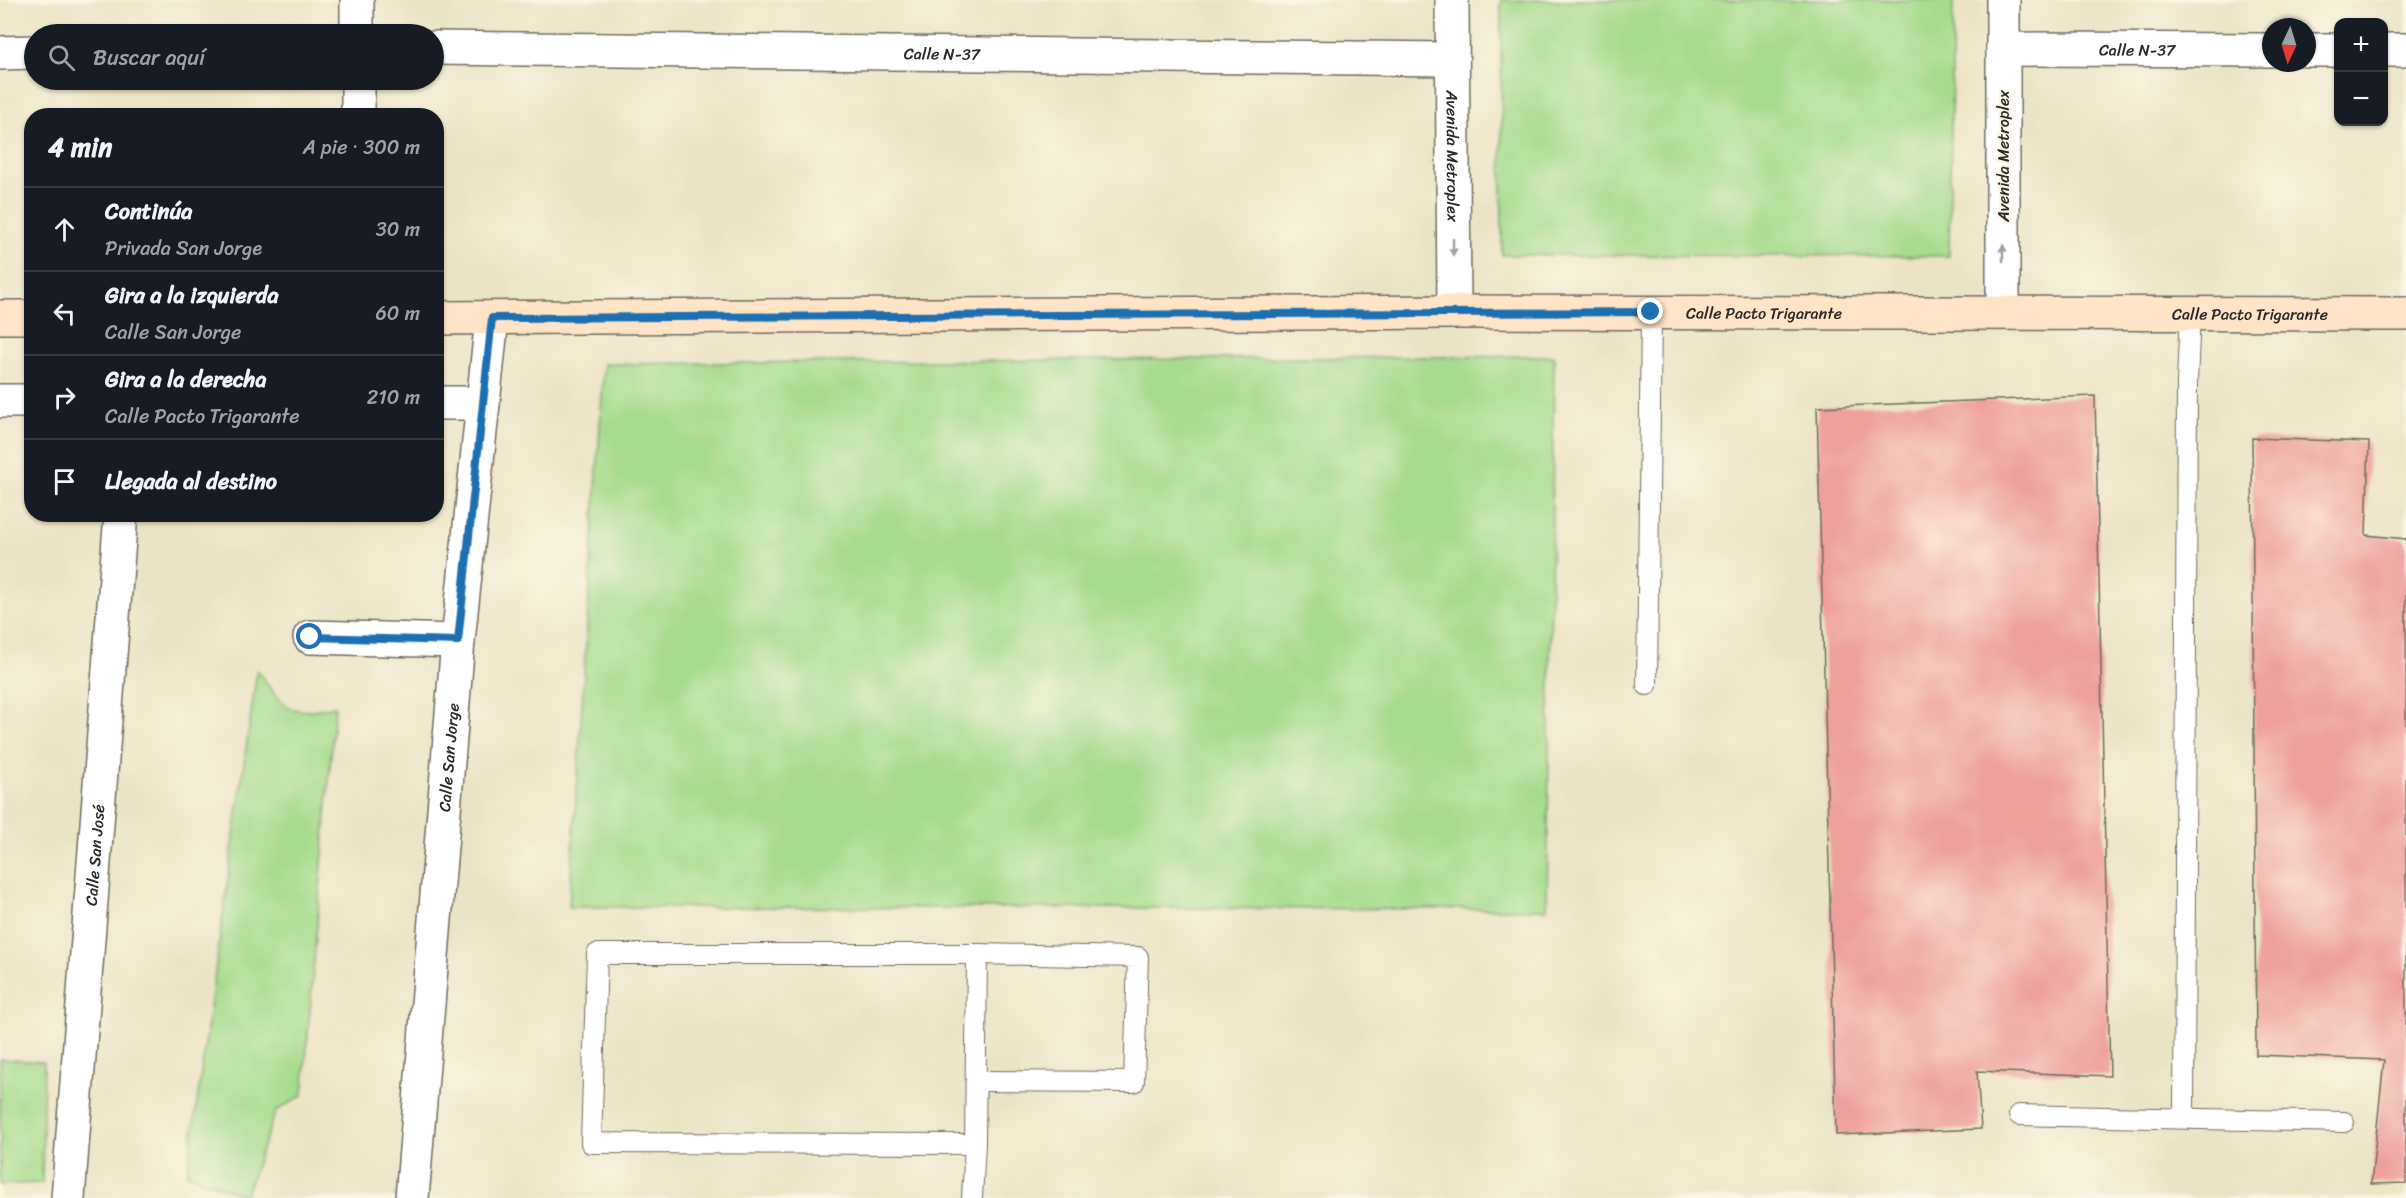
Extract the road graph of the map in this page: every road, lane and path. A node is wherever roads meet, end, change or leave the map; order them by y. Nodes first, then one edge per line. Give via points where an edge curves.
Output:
1 (357, 0) edge
2 (1452, 0) edge
3 (2003, 0) edge
4 (357, 24) edge
5 (444, 48) edge
6 (2003, 49) junction
7 (2262, 50) edge
8 (2316, 50) edge
9 (2334, 50) edge
10 (2388, 50) edge
11 (2406, 50) edge
12 (24, 52) edge
13 (0, 53) edge
14 (1452, 59) junction
15 (358, 90) edge
16 (358, 108) edge
17 (1454, 312) junction
18 (1651, 312) junction
19 (2003, 312) junction
20 (2190, 312) junction
21 (2406, 314) edge
22 (0, 317) edge
23 (24, 317) edge
24 (444, 318) edge
25 (492, 318) junction
26 (0, 401) edge
27 (24, 401) edge
28 (444, 403) edge
29 (483, 403) junction
30 (121, 522) edge
31 (310, 637) dead end
32 (458, 641) junction
33 (1647, 685) dead end
34 (977, 954) junction
35 (976, 1081) junction
36 (2019, 1115) dead end
37 (2184, 1116) junction
38 (2344, 1122) dead end
39 (975, 1144) junction
40 (68, 1198) edge
41 (412, 1198) edge
42 (972, 1198) edge

1 - 4 street
2 - 14 street, Avenida Metroplex
3 - 6 street, Avenida Metroplex
5 - 14 street, Calle N-37
6 - 7 street, Calle N-37
19 -> 6 street, Avenida Metroplex
8 - 9 street
10 - 11 street
12 - 13 street
14 -> 17 street, Avenida Metroplex
15 - 16 street
17 - 18 street, Calle Pacto Trigarante
17 - 25 street, Calle Pacto Trigarante
18 - 19 street, Calle Pacto Trigarante
18 - 33 lane
19 - 20 street, Calle Pacto Trigarante
20 - 21 street, Calle Pacto Trigarante
20 - 37 lane
22 - 23 street
24 - 25 street, Calle Pacto Trigarante
25 - 29 street, Calle San Jorge
26 - 27 street
28 - 29 street
29 - 32 street, Calle San Jorge
30 - 40 street, Calle San José
31 - 32 street
32 - 41 street, Calle San Jorge
34 - 35 lane
34 - 35 lane via 1138,957 1134,1082
34 - 39 lane via 597,954 591,1143
35 - 39 lane
36 - 37 lane
37 - 38 lane
39 - 42 lane

